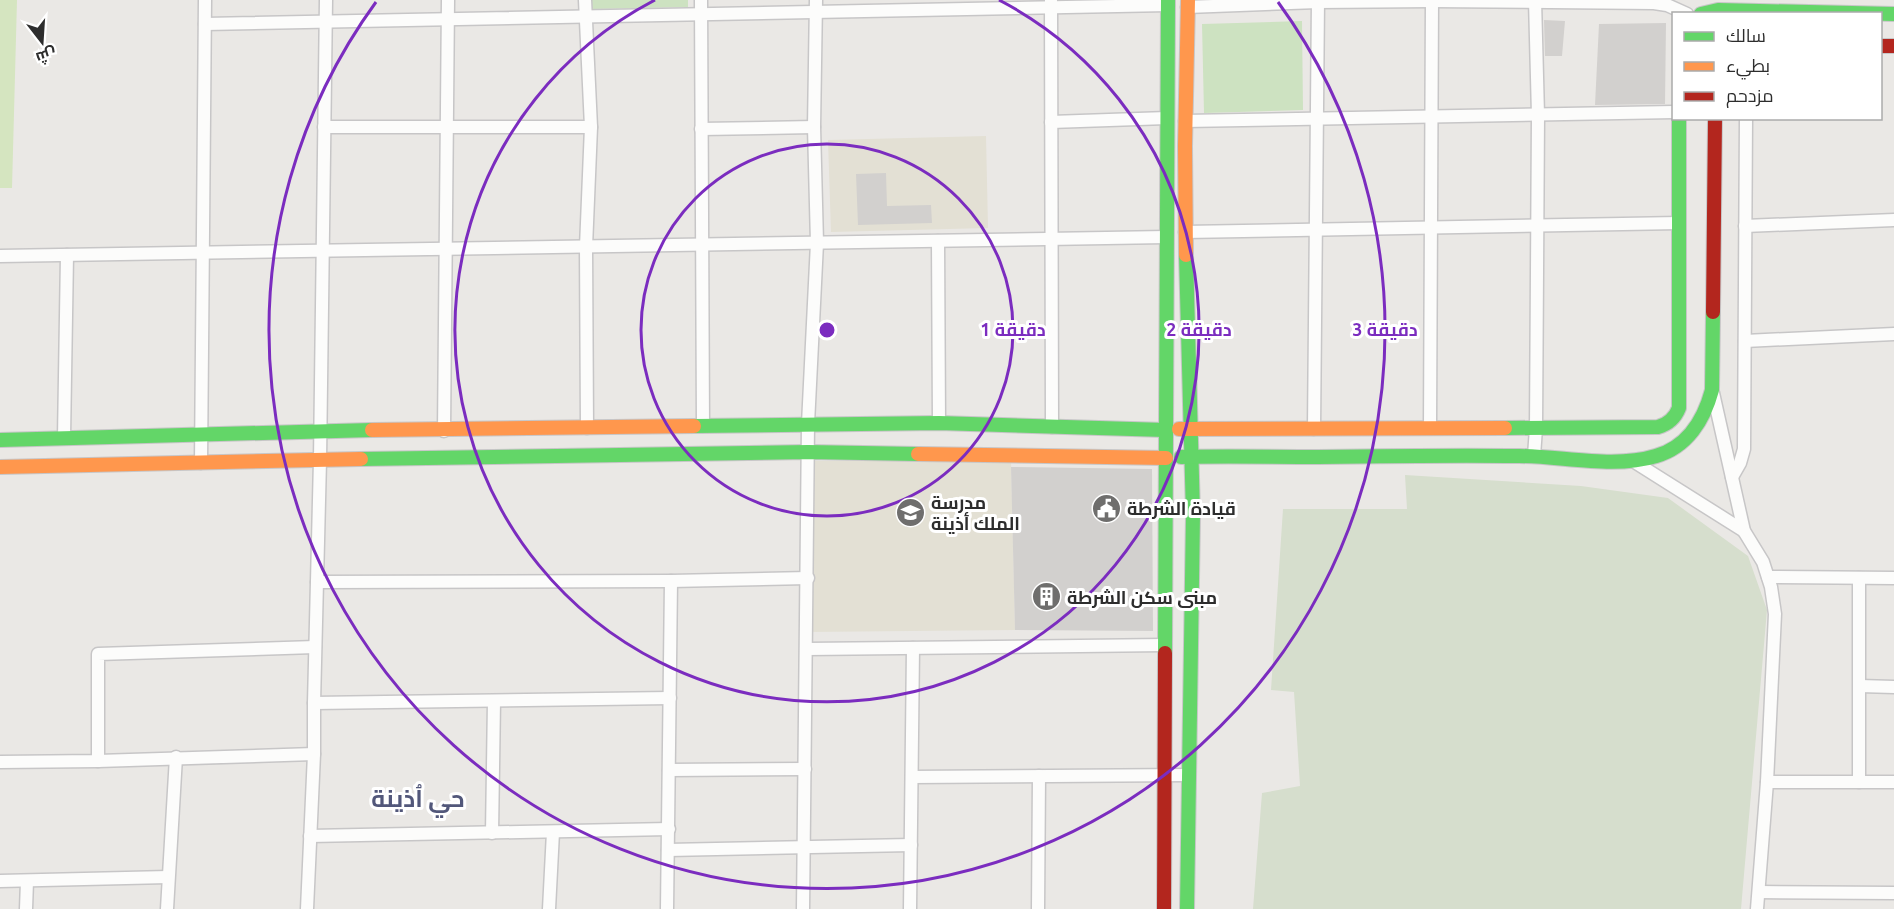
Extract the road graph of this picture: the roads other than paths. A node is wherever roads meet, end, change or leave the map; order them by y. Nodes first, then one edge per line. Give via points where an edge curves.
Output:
1 (205, 0) edge
2 (326, 0) edge
3 (448, 0) edge
4 (585, 0) edge
5 (701, 0) edge
6 (1432, 0) edge
7 (1318, 1) edge
8 (1168, 2) edge
9 (1535, 2) edge
10 (1051, 4) edge
11 (1187, 4) edge
12 (937, 5) edge
13 (816, 6) edge
14 (1683, 12) edge
15 (1710, 12) edge
16 (1806, 12) edge
17 (701, 14) junction
18 (585, 16) junction
19 (448, 19) junction
20 (325, 21) junction
21 (205, 24) junction
22 (1672, 112) edge
23 (1538, 115) junction
24 (1431, 116) junction
25 (1167, 118) junction
26 (1317, 118) junction
27 (1679, 120) edge
28 (1715, 120) edge
29 (1746, 120) edge
30 (1185, 121) junction
31 (1051, 122) junction
32 (324, 127) junction
33 (447, 127) junction
34 (591, 127) junction
35 (814, 127) junction
36 (701, 129) junction
37 (1894, 220) edge
38 (1679, 224) junction
39 (1538, 225) junction
40 (1745, 226) junction
41 (1431, 227) junction
42 (1317, 230) junction
43 (1185, 232) junction
44 (1166, 237) junction
45 (1052, 240) junction
46 (938, 241) junction
47 (817, 243) junction
48 (702, 245) junction
49 (586, 247) junction
50 (447, 249) junction
51 (323, 251) junction
52 (203, 253) junction
53 (67, 255) junction
54 (0, 256) edge
55 (1894, 334) edge
56 (1745, 341) junction
57 (1712, 390) junction
58 (1673, 420) junction
59 (939, 423) junction
60 (808, 424) junction
61 (703, 426) junction
62 (1052, 427) junction
63 (587, 428) junction
64 (1190, 428) junction
65 (1430, 428) junction
66 (1536, 428) junction
67 (1314, 429) junction
68 (1165, 430) junction
69 (321, 431) junction
70 (444, 431) junction
71 (1694, 431) junction
72 (201, 434) junction
73 (64, 437) junction
74 (0, 440) edge
75 (808, 452) junction
76 (1534, 456) junction
77 (443, 457) junction
78 (1192, 457) junction
79 (1166, 458) junction
80 (321, 460) junction
81 (1633, 461) junction
82 (201, 463) junction
83 (0, 467) edge
84 (1732, 477) junction
85 (1744, 531) junction
86 (1768, 577) junction
87 (808, 578) junction
88 (1859, 578) junction
89 (1894, 578) edge
90 (671, 581) junction
91 (317, 582) junction
92 (1165, 645) junction
93 (315, 647) junction
94 (913, 648) junction
95 (807, 649) junction
96 (1860, 686) junction
97 (1894, 687) edge
98 (670, 698) junction
99 (494, 701) junction
100 (314, 703) junction
101 (314, 754) junction
102 (176, 757) junction
103 (98, 761) junction
104 (0, 762) edge
105 (805, 769) junction
106 (669, 770) junction
107 (1164, 775) junction
108 (1039, 776) junction
109 (1188, 776) junction
110 (912, 777) junction
111 (1767, 782) junction
112 (1859, 782) junction
113 (1894, 782) edge
114 (669, 829) junction
115 (553, 831) junction
116 (492, 833) junction
117 (310, 836) junction
118 (911, 845) junction
119 (804, 847) junction
120 (668, 850) junction
121 (168, 877) junction
122 (27, 881) junction
123 (0, 882) edge
124 (1759, 892) junction
125 (1894, 894) edge
126 (27, 909) edge
127 (167, 909) edge
128 (308, 909) edge
129 (549, 909) edge
130 (667, 909) edge
131 (803, 909) edge
132 (910, 909) edge
133 (1038, 909) edge
134 (1164, 909) edge
135 (1187, 909) edge
136 (1757, 909) edge

1 - 21 street
2 - 20 street
3 - 19 street
4 - 18 street
5 - 17 street
6 - 7 street
6 - 9 street
6 - 24 street
7 - 11 street
7 - 26 street
8 - 10 street
8 - 25 main road
9 - 14 street via 1654,3
9 - 23 street
10 - 12 street
10 - 31 street
11 - 30 main road
12 - 13 street
13 - 17 street
13 - 35 street
15 - 16 main road
17 - 18 street
17 - 36 street
18 - 19 street
18 - 34 street
19 - 20 street
19 - 33 street
20 - 21 street
20 - 32 street
21 - 52 street
22 - 23 street
23 - 24 street
23 - 39 street
24 - 26 street
24 - 41 street
25 - 31 street
25 - 44 main road
26 - 30 street
26 - 42 street
27 - 38 main road
28 - 57 main road
29 - 40 street
30 - 43 main road
31 - 45 street
32 - 33 street
32 - 51 street
33 - 34 street
33 - 50 street
34 - 49 street
35 - 36 street
35 - 47 street
36 - 48 street
37 - 40 street
38 - 39 street
38 - 58 main road via 1679,408
39 - 41 street
39 - 66 street
40 - 56 street
41 - 42 street
41 - 65 street
42 - 43 street
42 - 67 street
43 - 64 main road
44 - 45 street
44 - 68 main road
45 - 46 street
45 - 62 street
46 - 47 street
46 - 59 street
47 - 48 street
47 - 60 street
48 - 49 street
48 - 61 street
49 - 50 street
49 - 63 street
50 - 51 street
50 - 70 street
51 - 52 street
51 - 69 street
52 - 53 street
52 - 72 street
53 - 54 street
53 - 73 street
55 - 56 street
56 - 84 street via 1744,449
57 - 71 main road via 1706,412
57 - 84 street
58 - 66 main road via 1658,427
58 - 71 main road
59 - 60 main road
59 - 62 main road
60 - 61 main road
60 - 75 street
61 - 63 main road
62 - 68 main road
63 - 70 main road
64 - 67 main road
64 - 68 main road
64 - 78 main road
65 - 66 main road
65 - 67 main road
66 - 76 street
68 - 79 main road
69 - 70 main road
69 - 72 main road
69 - 80 street
70 - 77 main road
71 - 81 main road via 1666,452
72 - 73 main road
72 - 82 street
73 - 74 main road
75 - 77 main road
75 - 79 main road
75 - 87 street
76 - 78 main road
76 - 81 main road
77 - 80 main road
78 - 79 main road
78 - 109 main road
79 - 92 main road
80 - 82 main road
80 - 91 street
81 - 85 street
82 - 83 main road
84 - 85 street
85 - 86 street
86 - 88 street
86 - 111 street via 1775,614
87 - 90 street
87 - 95 street
88 - 89 street
88 - 96 street
90 - 91 street
90 - 98 street
91 - 93 street
92 - 94 street
92 - 107 main road
93 - 100 street
93 - 103 street via 98,654
94 - 95 street
94 - 110 street
95 - 105 street
96 - 97 street
96 - 112 street
98 - 99 street
98 - 106 street
99 - 100 street
99 - 116 street
100 - 101 street
101 - 102 street
101 - 117 street
102 - 103 street
102 - 121 street
103 - 104 street
105 - 106 street
105 - 119 street
106 - 114 street
107 - 108 street
107 - 109 street
107 - 134 main road
108 - 110 street
108 - 133 street
109 - 135 main road
110 - 118 street
111 - 112 street
111 - 124 street
112 - 113 street
114 - 115 street
114 - 120 street
115 - 116 street
115 - 129 street
116 - 117 street
117 - 128 street
118 - 119 street
118 - 132 street
119 - 120 street
119 - 131 street
120 - 130 street
121 - 122 street
121 - 127 street
122 - 123 street
122 - 126 street
124 - 125 street
124 - 136 street

